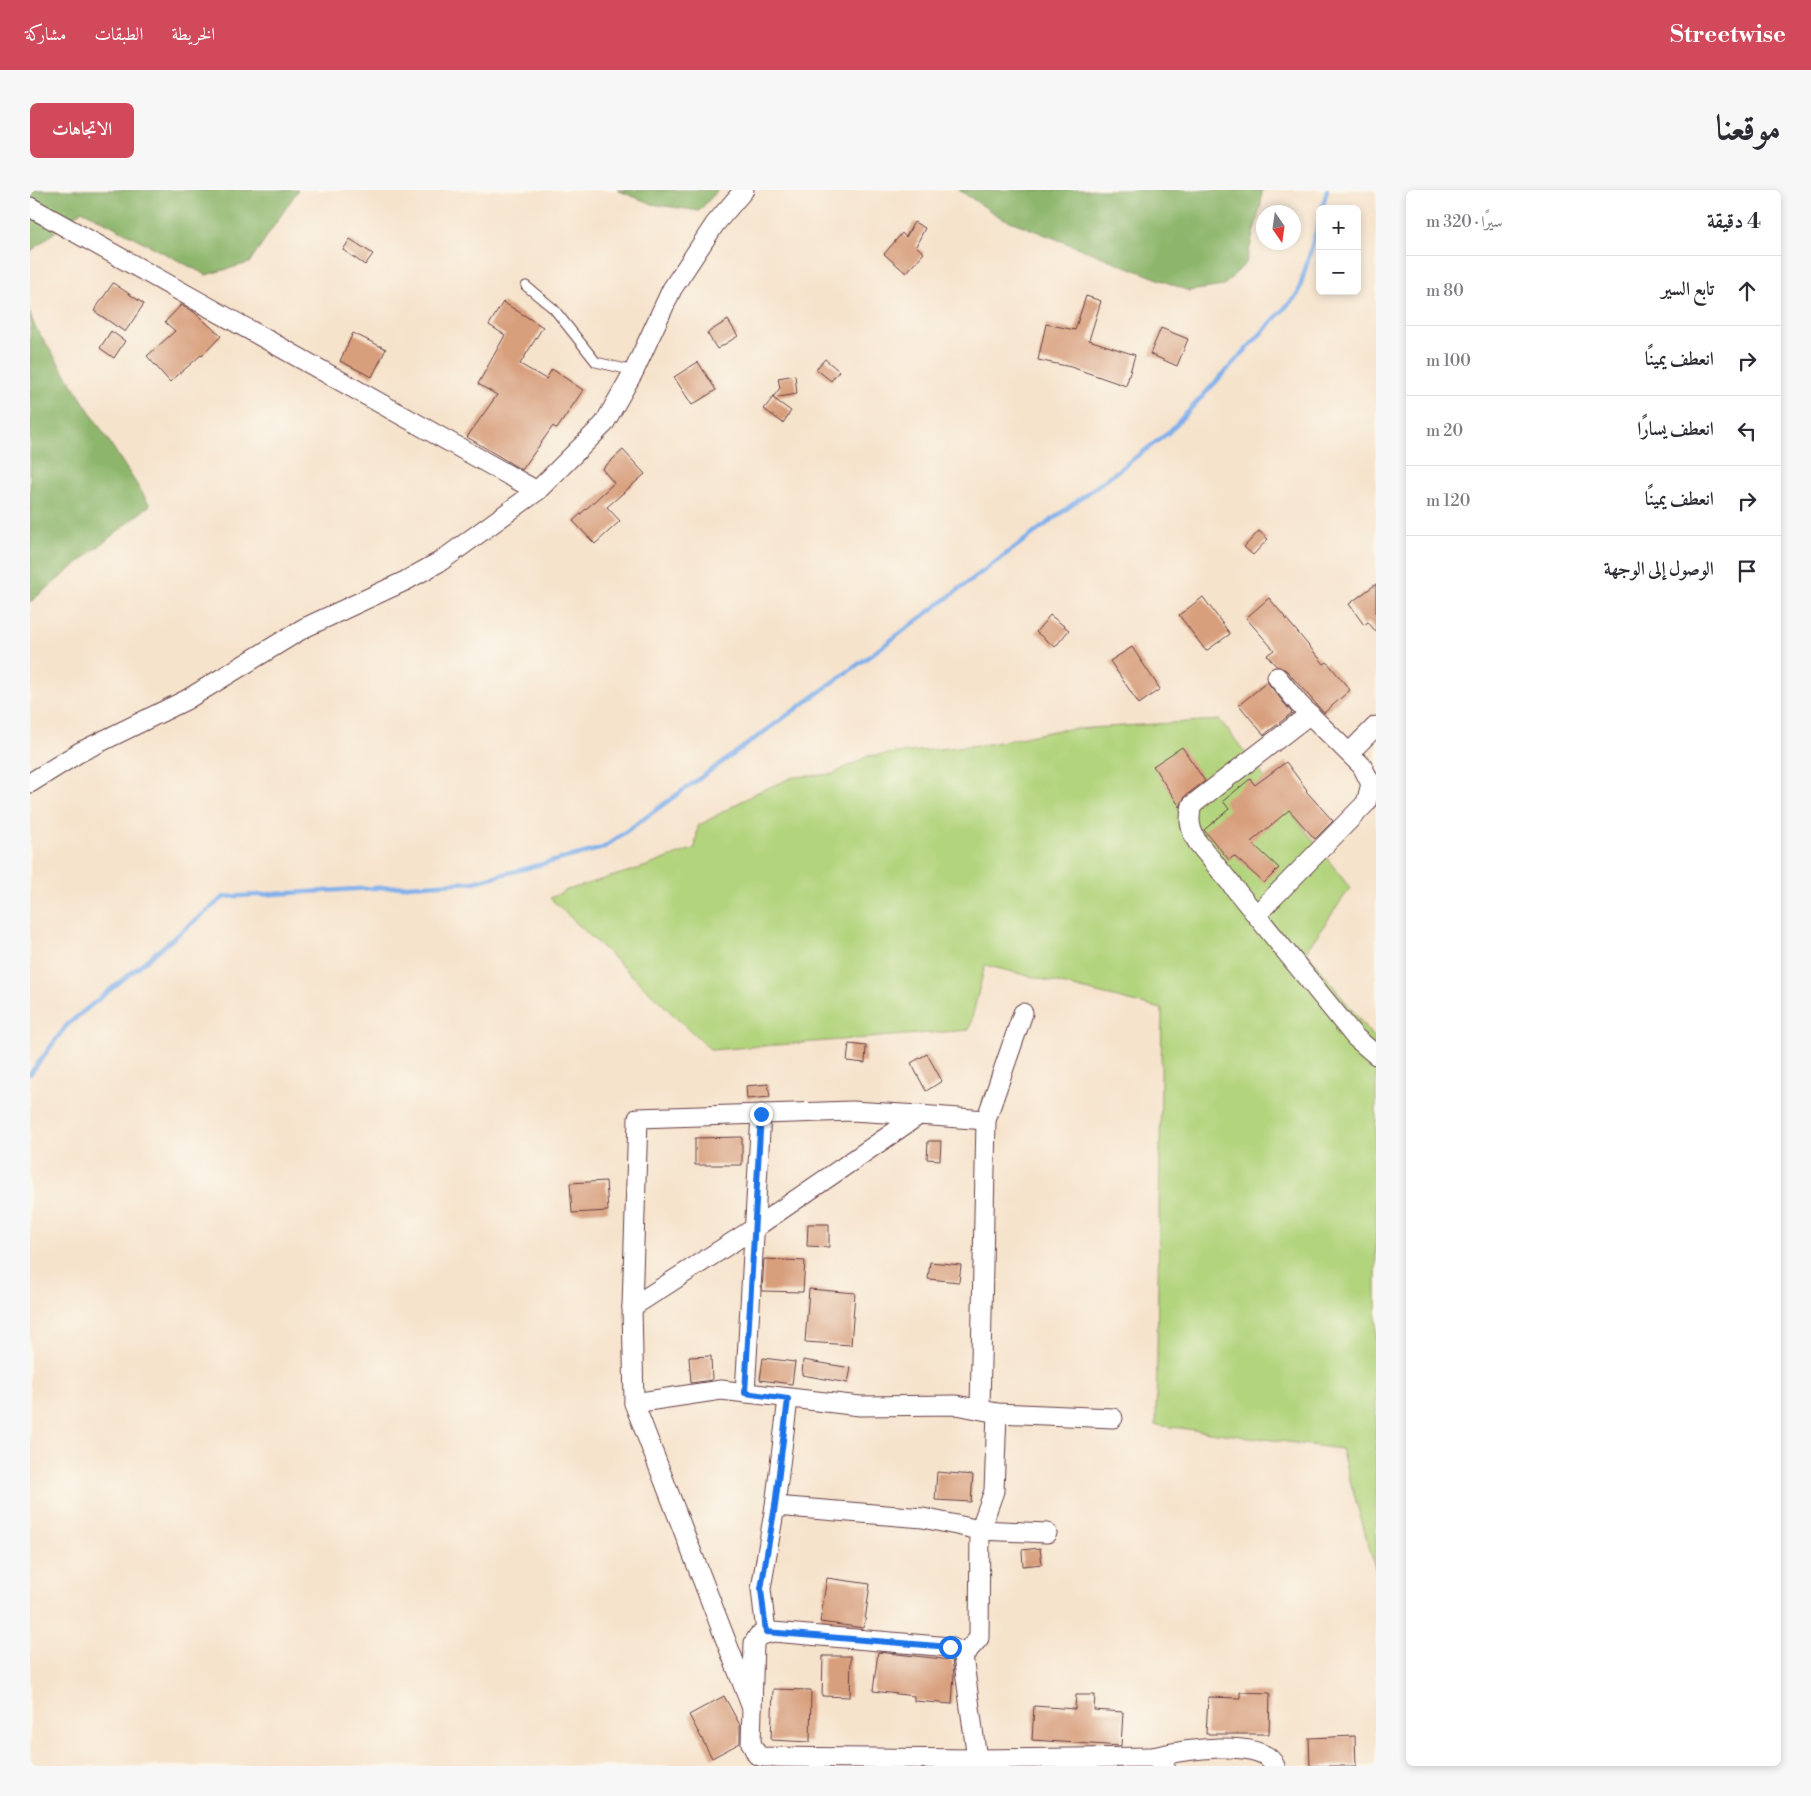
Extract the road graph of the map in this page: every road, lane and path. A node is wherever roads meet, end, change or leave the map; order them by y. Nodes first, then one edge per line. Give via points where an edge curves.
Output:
1 (744, 190) edge
2 (30, 207) edge
3 (526, 286) dead end
4 (634, 371) junction
5 (537, 491) junction
6 (1277, 677) dead end
7 (1310, 714) junction
8 (1376, 726) edge
9 (1349, 753) junction
10 (30, 783) edge
11 (1257, 914) junction
12 (1023, 1013) dead end
13 (1376, 1055) edge
14 (761, 1114) junction
15 (919, 1115) junction
16 (986, 1120) junction
17 (756, 1227) junction
18 (632, 1307) junction
19 (745, 1393) junction
20 (788, 1399) junction
21 (634, 1403) junction
22 (988, 1411) junction
23 (1113, 1418) dead end
24 (775, 1506) junction
25 (980, 1530) junction
26 (1047, 1533) dead end
27 (766, 1632) junction
28 (963, 1656) junction
29 (752, 1708) junction
30 (770, 1758) junction
31 (977, 1759) junction
32 (931, 1762) edge
33 (1057, 1762) edge
34 (1159, 1762) edge
35 (798, 1766) edge
36 (1275, 1766) edge

1 - 4 street via 715,224 672,289
2 - 5 street
3 - 4 lane via 554,309 596,362
4 - 5 street via 604,424
5 - 10 street via 441,561 304,628 186,700 80,752
6 - 7 street
7 - 9 street
7 - 11 street via 1192,805 1189,815 1190,830 1198,843
8 - 9 street
9 - 11 street via 1362,766 1371,784 1366,803
11 - 13 street via 1355,1037
12 - 16 street
14 - 15 street via 852,1111
14 - 17 street
14 - 18 street via 638,1118
15 - 16 street
15 - 17 street
16 - 22 street
17 - 18 street
17 - 19 street
18 - 21 street
19 - 20 street
19 - 21 street via 721,1390
20 - 22 street via 860,1406 957,1405
20 - 24 street
21 - 29 street
22 - 23 street
22 - 25 street via 994,1492
24 - 25 street via 923,1518
24 - 27 street via 761,1589
25 - 26 street
25 - 28 street via 979,1638
27 - 28 street via 950,1647 959,1650
27 - 29 street via 754,1643
28 - 31 street
29 - 30 street via 751,1743 757,1755
30 - 32 street
30 - 35 street
31 - 32 street
31 - 33 street
33 - 34 street
34 - 36 street via 1175,1752 1246,1748 1273,1760

